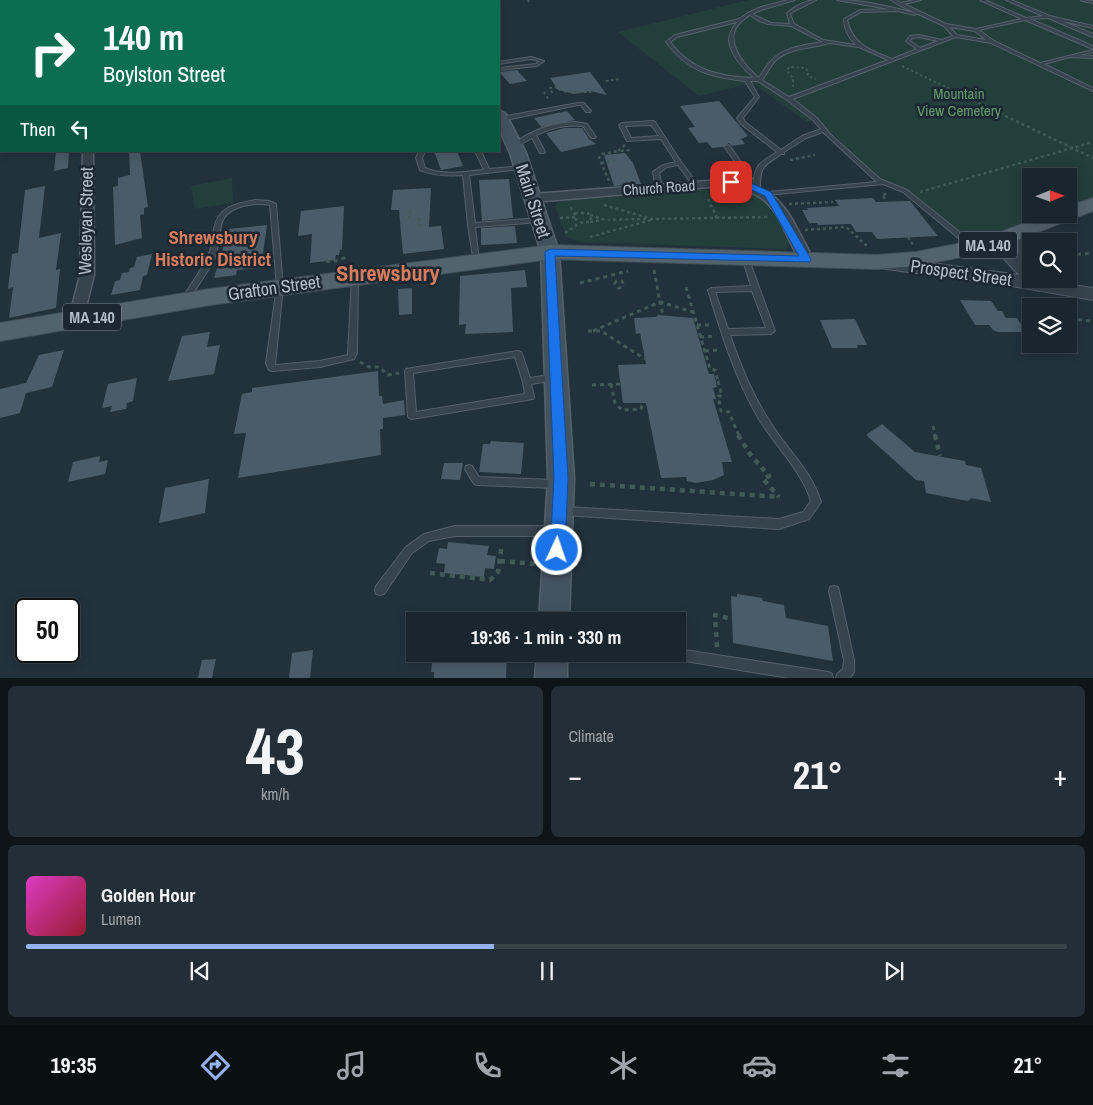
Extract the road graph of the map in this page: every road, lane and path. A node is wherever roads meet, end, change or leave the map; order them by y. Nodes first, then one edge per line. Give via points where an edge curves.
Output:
1 (793, 0) edge
2 (814, 0) edge
3 (839, 0) edge
4 (893, 0) edge
5 (919, 0) edge
6 (982, 0) edge
7 (1008, 0) edge
8 (1083, 0) edge
9 (1093, 2) edge
10 (900, 4) junction
11 (898, 10) junction
12 (750, 14) junction
13 (928, 17) junction
14 (1049, 17) junction
15 (1027, 19) junction
16 (738, 20) junction
17 (792, 25) junction
18 (945, 25) junction
19 (1093, 27) edge
20 (976, 30) junction
21 (956, 36) junction
22 (1093, 36) edge
23 (942, 41) junction
24 (992, 42) junction
25 (830, 43) junction
26 (857, 46) junction
27 (919, 49) junction
28 (1093, 49) edge
29 (1070, 56) junction
30 (1093, 57) edge
31 (891, 60) junction
32 (500, 63) edge
33 (1040, 64) junction
34 (500, 69) edge
35 (620, 79) dead end
36 (746, 79) junction
37 (760, 80) junction
38 (606, 81) dead end
39 (615, 81) junction
40 (830, 83) junction
41 (621, 84) dead end
42 (1093, 90) edge
43 (544, 92) dead end
44 (552, 92) dead end
45 (594, 92) dead end
46 (799, 95) junction
47 (789, 99) junction
48 (549, 100) dead end
49 (588, 111) dead end
50 (501, 124) edge
51 (824, 130) junction
52 (533, 134) junction
53 (593, 137) dead end
54 (662, 137) junction
55 (631, 140) junction
56 (1093, 142) edge
57 (514, 146) junction
58 (727, 146) dead end
59 (1072, 148) junction
60 (635, 150) dead end
61 (618, 151) junction
62 (88, 152) edge
63 (422, 152) edge
64 (478, 152) edge
65 (542, 152) dead end
66 (782, 153) junction
67 (815, 156) dead end
68 (802, 157) dead end
69 (1093, 158) edge
70 (615, 161) dead end
71 (601, 163) junction
72 (679, 163) junction
73 (522, 167) junction
74 (487, 170) junction
75 (466, 173) junction
76 (878, 180) junction
77 (696, 186) junction
78 (655, 189) junction
79 (762, 191) junction
80 (612, 192) junction
81 (910, 195) junction
82 (533, 198) junction
83 (708, 199) dead end
84 (833, 202) dead end
85 (564, 204) dead end
86 (601, 204) dead end
87 (786, 204) dead end
88 (1093, 204) edge
89 (410, 209) dead end
90 (576, 215) junction
91 (590, 215) junction
92 (773, 217) dead end
93 (419, 218) dead end
94 (560, 218) dead end
95 (717, 218) junction
96 (409, 219) dead end
97 (652, 219) junction
98 (540, 220) junction
99 (606, 220) junction
100 (590, 222) junction
101 (577, 223) junction
102 (471, 225) junction
103 (421, 228) dead end
104 (802, 230) dead end
105 (564, 233) dead end
106 (589, 237) dead end
107 (908, 237) dead end
108 (1003, 240) junction
109 (914, 247) dead end
110 (975, 248) junction
111 (550, 252) junction
112 (1022, 252) edge
113 (1093, 253) edge
114 (1077, 254) edge
115 (873, 256) junction
116 (745, 257) junction
117 (806, 259) junction
118 (326, 261) dead end
119 (476, 261) junction
120 (351, 267) junction
121 (1022, 269) edge
122 (654, 270) dead end
123 (1022, 277) edge
124 (615, 282) dead end
125 (580, 283) dead end
126 (280, 287) junction
127 (686, 287) dead end
128 (755, 288) junction
129 (1070, 288) edge
130 (1085, 292) edge
131 (184, 301) junction
132 (660, 302) junction
133 (694, 312) junction
134 (663, 315) dead end
135 (76, 319) junction
136 (1077, 320) edge
137 (1093, 321) edge
138 (714, 324) dead end
139 (697, 325) junction
140 (588, 331) dead end
141 (593, 331) junction
142 (0, 332) edge
143 (721, 334) junction
144 (700, 337) junction
145 (722, 350) dead end
146 (704, 351) junction
147 (351, 357) junction
148 (645, 359) dead end
149 (409, 371) junction
150 (557, 377) junction
151 (527, 382) junction
152 (611, 384) junction
153 (621, 384) dead end
154 (592, 385) dead end
155 (642, 405) dead end
156 (933, 426) dead end
157 (940, 456) dead end
158 (469, 469) dead end
159 (561, 484) junction
160 (590, 484) dead end
161 (559, 521) junction
162 (502, 544) dead end
163 (500, 561) junction
164 (539, 564) dead end
165 (430, 573) dead end
166 (380, 590) dead end
167 (834, 591) dead end
168 (554, 612) edge
169 (732, 619) dead end
170 (686, 656) edge
171 (718, 661) junction
172 (552, 662) edge
173 (551, 678) edge
174 (828, 678) edge
175 (842, 678) edge

1 - 12 lane
2 - 17 lane via 788,14
3 - 11 lane
4 - 10 lane
5 - 10 lane
6 - 15 lane
7 - 14 lane
8 - 9 lane
10 - 13 lane
11 - 13 lane
11 - 26 lane via 860,11 845,20 849,36
12 - 16 lane
12 - 17 lane via 777,26
13 - 18 lane
14 - 15 lane
14 - 19 lane
14 - 22 lane
15 - 20 lane
15 - 28 lane
16 - 36 lane via 676,36 668,42 695,70
16 - 37 lane via 733,30 735,52 748,71
17 - 25 lane
18 - 20 lane
18 - 21 lane
20 - 24 lane
21 - 23 lane
21 - 24 lane
23 - 27 lane
23 - 27 lane via 911,37 908,41
24 - 33 lane
25 - 26 lane
25 - 37 lane via 785,54 774,60
26 - 31 lane
27 - 31 lane
28 - 29 lane
29 - 30 lane
29 - 33 lane
31 - 40 lane
31 - 59 path
32 - 34 lane via 531,58 542,61 537,65
33 - 42 lane
35 - 39 path
36 - 37 lane
36 - 66 lane via 757,97 740,118
37 - 47 lane
38 - 39 path
39 - 41 path
40 - 46 lane
40 - 46 path via 808,76 805,68 789,67 787,71
43 - 48 path
44 - 45 path via 550,88 556,87 566,92
46 - 47 lane
47 - 51 lane
49 - 50 lane via 578,104
50 - 57 main road, Main Street
51 - 66 lane via 804,137
51 - 76 lane
52 - 53 lane via 576,123 585,124
52 - 57 lane
52 - 65 lane
54 - 55 lane
54 - 55 lane via 653,122 625,123 622,125
54 - 72 lane
55 - 61 path
56 - 59 path
57 - 73 main road, Main Street
58 - 79 lane
59 - 69 path
59 - 81 path
60 - 61 path
61 - 71 path via 602,154 599,158
62 - 135 street, Wesleyan Street via 87,275
63 - 75 lane via 419,158 424,172
64 - 74 lane
66 - 79 lane via 760,166 757,175
67 - 68 path
70 - 71 path
71 - 80 path
72 - 77 lane
72 - 78 lane via 656,172
73 - 74 lane
73 - 82 main road, Main Street
74 - 75 lane
75 - 102 lane
76 - 79 lane via 882,183
76 - 81 lane
77 - 78 street, Church Road
77 - 79 street, Church Road via 743,183
78 - 80 street, Church Road
79 - 117 street
80 - 82 street, Church Road
81 - 110 lane
82 - 98 main road, Main Street
83 - 95 path
84 - 87 path
85 - 90 path
86 - 97 path
88 - 108 main road, MA 140
89 - 96 path
90 - 91 path
90 - 94 path
90 - 101 path
91 - 99 path
91 - 100 path
92 - 95 path
93 - 103 path
95 - 97 path
97 - 99 path
97 - 106 path
98 - 102 lane
98 - 111 main road, Main Street
99 - 100 path
100 - 101 path
101 - 105 path
102 - 119 lane
104 - 115 path via 846,227
107 - 109 path
108 - 110 main road, MA 140
108 - 112 street, Prospect Street
108 - 121 street, Prospect Street via 1017,266
110 - 115 main road, MA 140 via 930,257
111 - 116 main road, MA 140
111 - 119 main road, Grafton Street / MA 140
111 - 150 main road, Main Street
113 - 114 path
115 - 117 main road, MA 140
115 - 123 street, Prospect Street
116 - 117 main road, MA 140
116 - 128 lane
118 - 120 path
119 - 120 main road, Grafton Street / MA 140
120 - 126 main road, Grafton Street / MA 140
120 - 147 lane
122 - 132 path
124 - 125 path via 611,276
126 - 131 main road, Grafton Street / MA 140
126 - 131 lane via 273,204 264,201 235,207 222,216 214,250
126 - 147 lane via 270,362 272,368 320,364
127 - 133 path
128 - 143 lane via 711,290
128 - 143 lane via 771,331
129 - 130 street, Prospect Street
131 - 135 main road, Grafton Street / MA 140
132 - 133 path
132 - 134 path
132 - 141 path
133 - 139 path
135 - 142 main road, Grafton Street / MA 140
136 - 137 path
138 - 139 path
139 - 144 path
140 - 141 path
141 - 148 path via 602,331
143 - 144 path
143 - 161 lane via 768,428 812,485 816,502 806,516 779,524
144 - 146 path
145 - 146 path
146 - 160 path via 710,369 715,370 722,396 718,396 721,412 730,412 741,442 768,476 763,479 780,498
147 - 149 path via 369,367 379,367 388,375
149 - 151 lane via 518,354
149 - 151 lane via 412,416 530,398
150 - 151 lane
150 - 159 main road, Main Street
152 - 153 path
152 - 154 path
152 - 155 path via 615,405 619,409 634,411 641,409
156 - 157 path
158 - 159 lane via 477,481
159 - 161 main road, Main Street
161 - 166 lane via 426,536 408,550
161 - 168 main road, Main Street
162 - 163 path
163 - 164 path
163 - 165 path via 498,572 490,580
167 - 175 lane via 849,660 848,672
169 - 171 path via 715,615
170 - 171 lane
171 - 174 lane
172 - 173 main road

